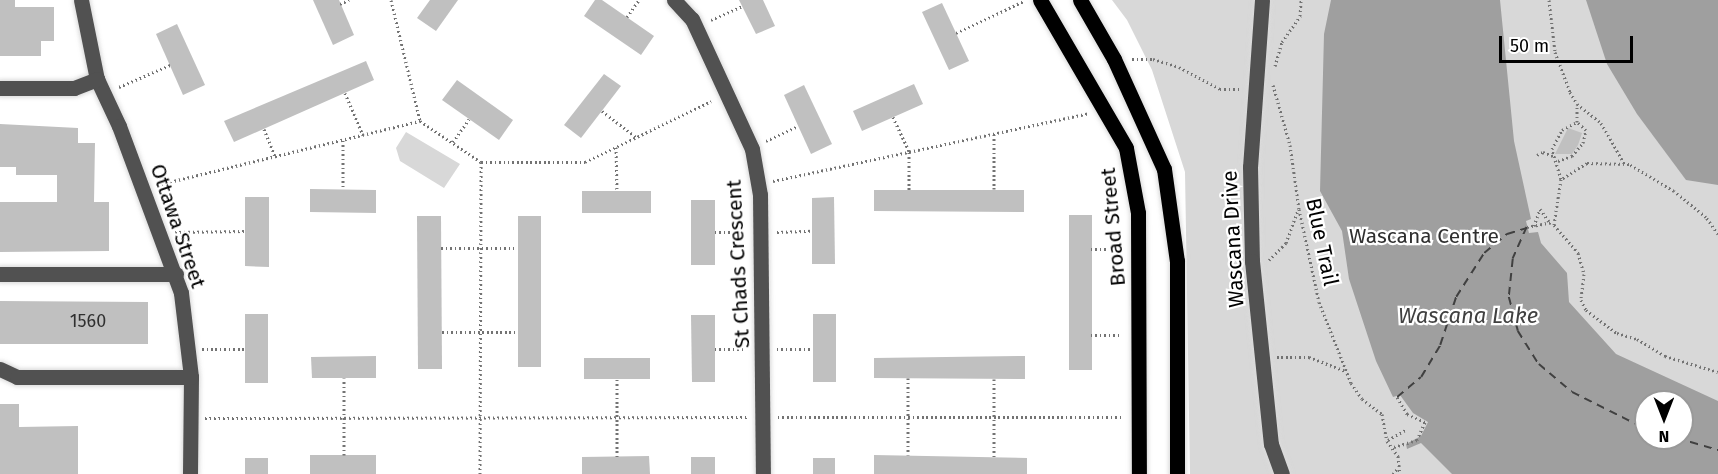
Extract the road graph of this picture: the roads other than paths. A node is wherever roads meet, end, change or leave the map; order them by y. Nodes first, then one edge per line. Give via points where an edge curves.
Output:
1 (81, 0) edge
2 (674, 0) edge
3 (1040, 0) edge
4 (1080, 0) edge
5 (1262, 0) edge
6 (97, 79) junction
7 (0, 88) edge
8 (0, 274) edge
9 (176, 274) junction
10 (0, 369) edge
11 (191, 377) junction
12 (190, 474) edge
13 (764, 474) edge
14 (1139, 474) edge
15 (1177, 474) edge
16 (1282, 474) edge

1 - 6 street, Ottawa Street
2 - 13 street, St Chads Crescent via 696,27 751,148 758,184
3 - 14 main road, Broad Street via 1126,148 1138,213
4 - 15 main road via 1114,59 1164,169 1177,261
5 - 16 street, Wascana Drive via 1253,83 1252,261 1271,444
6 - 7 street via 74,88
6 - 9 street, Ottawa Street
8 - 9 street
9 - 11 street, Ottawa Street
10 - 11 street via 17,377
11 - 12 street, Ottawa Street

